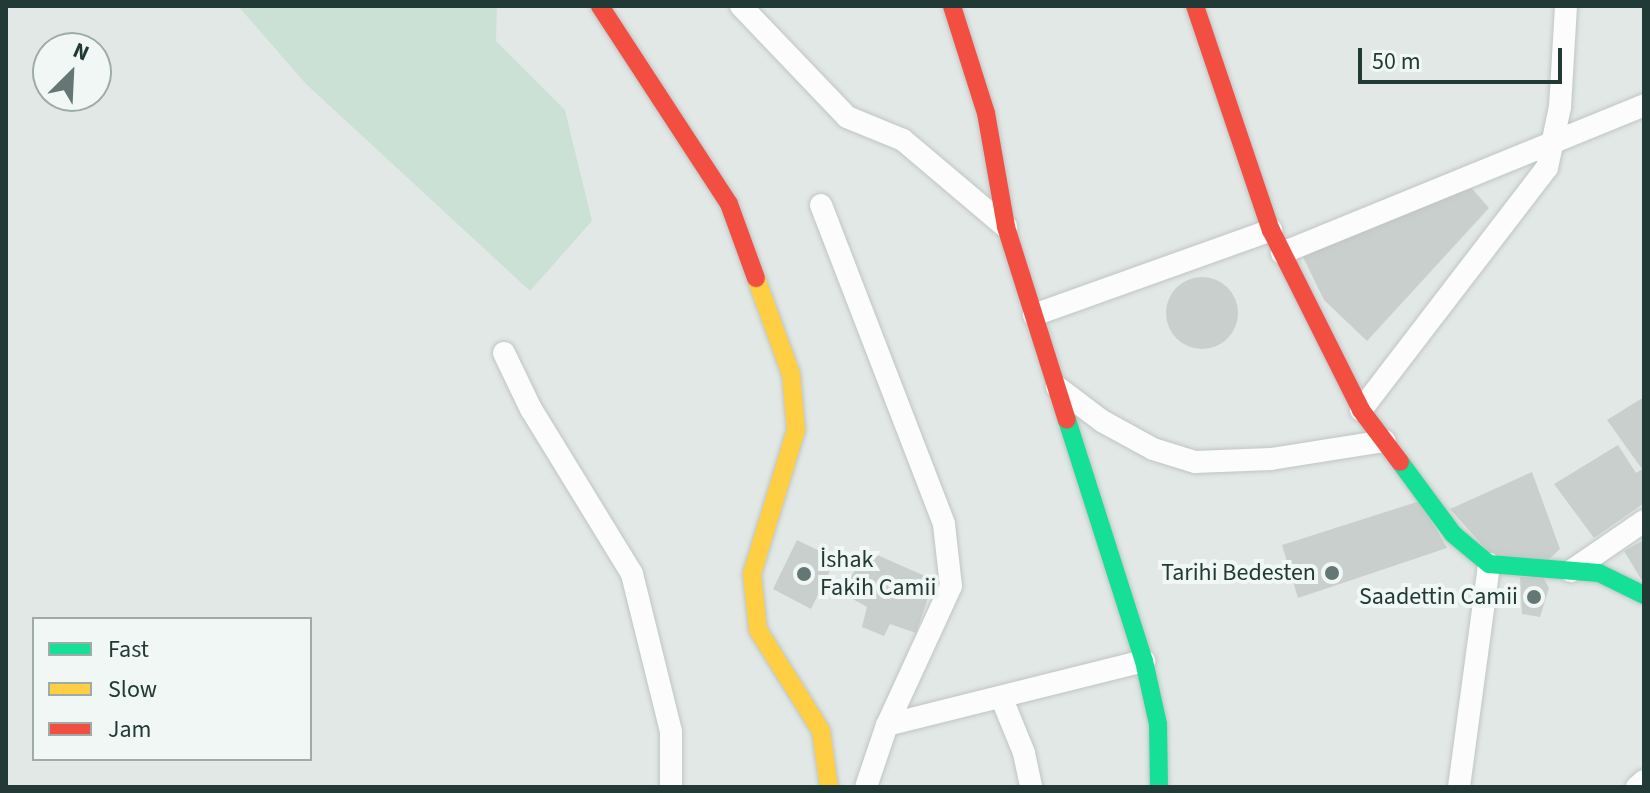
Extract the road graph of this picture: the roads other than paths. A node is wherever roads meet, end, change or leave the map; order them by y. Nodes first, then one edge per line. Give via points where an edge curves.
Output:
1 (600, 6) edge
2 (741, 6) edge
3 (952, 6) edge
4 (1195, 6) edge
5 (1566, 6) edge
6 (1644, 105) edge
7 (1553, 140) junction
8 (821, 205) dead end
9 (1006, 227) junction
10 (1271, 230) junction
11 (1282, 253) junction
12 (1034, 315) junction
13 (504, 353) dead end
14 (1057, 387) junction
15 (1361, 410) junction
16 (1385, 441) junction
17 (1644, 521) edge
18 (1489, 564) junction
19 (1571, 571) junction
20 (1644, 595) edge
21 (1144, 661) junction
22 (1002, 699) junction
23 (887, 725) junction
24 (1644, 781) edge
25 (671, 787) edge
26 (829, 787) edge
27 (866, 787) edge
28 (1031, 787) edge
29 (1159, 787) edge
30 (1459, 787) edge
31 (1637, 787) edge

1 - 26 street via 729,204 791,374 796,430 752,574 758,630 821,731
2 - 9 street via 847,117 903,140
3 - 9 street via 986,113
4 - 10 street
5 - 7 street
6 - 7 street
7 - 11 street
7 - 15 street via 1547,168
8 - 23 street via 944,524 951,586
9 - 12 street
10 - 11 street
10 - 12 street
11 - 15 street
12 - 14 street
13 - 25 street via 531,409 632,574 671,732
14 - 16 street via 1102,421 1153,449 1195,462 1271,459
14 - 21 street
15 - 16 street
16 - 18 street via 1453,534
17 - 19 street
18 - 19 street
18 - 30 street
19 - 20 street via 1599,573
21 - 22 street
21 - 29 street via 1158,724
22 - 23 street
22 - 28 street
23 - 27 street
24 - 31 street

